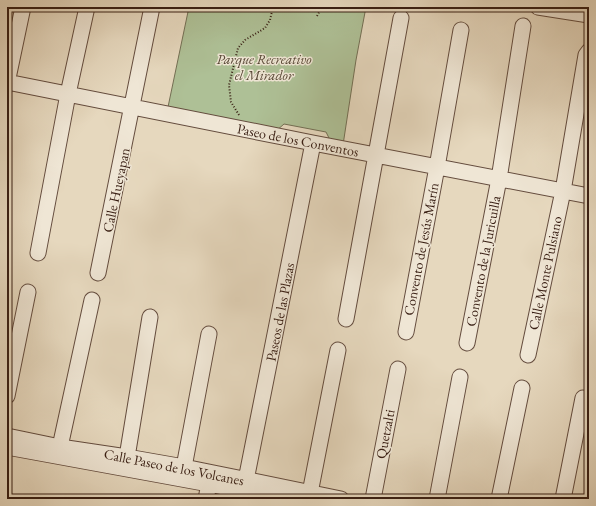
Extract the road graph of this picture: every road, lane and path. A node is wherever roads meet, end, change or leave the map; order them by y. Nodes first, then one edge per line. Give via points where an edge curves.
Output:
1 (23, 7) edge
2 (87, 7) edge
3 (152, 7) edge
4 (273, 7) edge
5 (322, 7) edge
6 (538, 7) edge
7 (589, 15) edge
8 (316, 16) dead end
9 (401, 18) dead end
10 (523, 26) dead end
11 (461, 30) dead end
12 (589, 51) edge
13 (7, 82) edge
14 (68, 94) junction
15 (133, 107) junction
16 (248, 130) junction
17 (313, 143) junction
18 (376, 155) junction
19 (437, 167) junction
20 (499, 179) junction
21 (562, 191) junction
22 (589, 196) edge
23 (38, 253) dead end
24 (98, 273) dead end
25 (28, 292) dead end
26 (92, 300) dead end
27 (150, 317) dead end
28 (346, 319) dead end
29 (406, 332) dead end
30 (210, 334) dead end
31 (467, 343) dead end
32 (338, 350) dead end
33 (528, 355) dead end
34 (398, 369) dead end
35 (460, 377) dead end
36 (522, 388) dead end
37 (7, 396) edge
38 (583, 398) dead end
39 (7, 436) edge
40 (7, 447) edge
41 (59, 452) junction
42 (127, 456) junction
43 (184, 467) junction
44 (246, 480) junction
45 (207, 492) edge
46 (310, 493) junction
47 (272, 498) edge
48 (341, 499) edge
49 (373, 499) edge
50 (437, 499) edge
51 (499, 499) edge
52 (563, 499) edge

1 - 13 street
2 - 14 street
3 - 15 street, Calle Hueyapan
4 - 16 path via 265,28 245,40 238,48 229,85 231,102
5 - 8 path
6 - 7 street
9 - 18 street
10 - 20 street, Convento de la Juricuilla
11 - 19 street, Convento de Jesús Marín
12 - 21 street, Calle Monte Pulsiano via 586,55
13 - 14 street, Paseo de los Conventos
14 - 15 street, Paseo de los Conventos
14 - 23 street
15 - 16 street, Paseo de los Conventos
15 - 24 street, Calle Hueyapan
16 - 17 street, Paseo de los Conventos
17 - 18 street, Paseo de los Conventos
17 - 44 street, Paseos de las Plazas
18 - 19 street, Paseo de los Conventos
18 - 28 street
19 - 20 street, Paseo de los Conventos
19 - 29 street, Convento de Jesús Marín
20 - 21 street, Paseo de los Conventos
20 - 31 street, Convento de la Juricuilla
21 - 22 street, Paseo de los Conventos
21 - 33 street, Calle Monte Pulsiano
25 - 37 street
26 - 41 street
27 - 42 street
30 - 43 street
32 - 46 street
34 - 49 street, Quetzalti
35 - 50 street
36 - 51 street
38 - 52 street
39 - 41 street, Calle Paseo de los Volcanes
40 - 41 street, Calle Paseo de los Volcanes
41 - 42 street, Calle Paseo de los Volcanes
41 - 45 street, Calle Paseo de los Volcanes
42 - 43 street, Calle Paseo de los Volcanes
43 - 44 street, Calle Paseo de los Volcanes
44 - 46 street, Calle Paseo de los Volcanes
45 - 47 street, Calle Paseo de los Volcanes
46 - 48 street, Calle Paseo de los Volcanes

